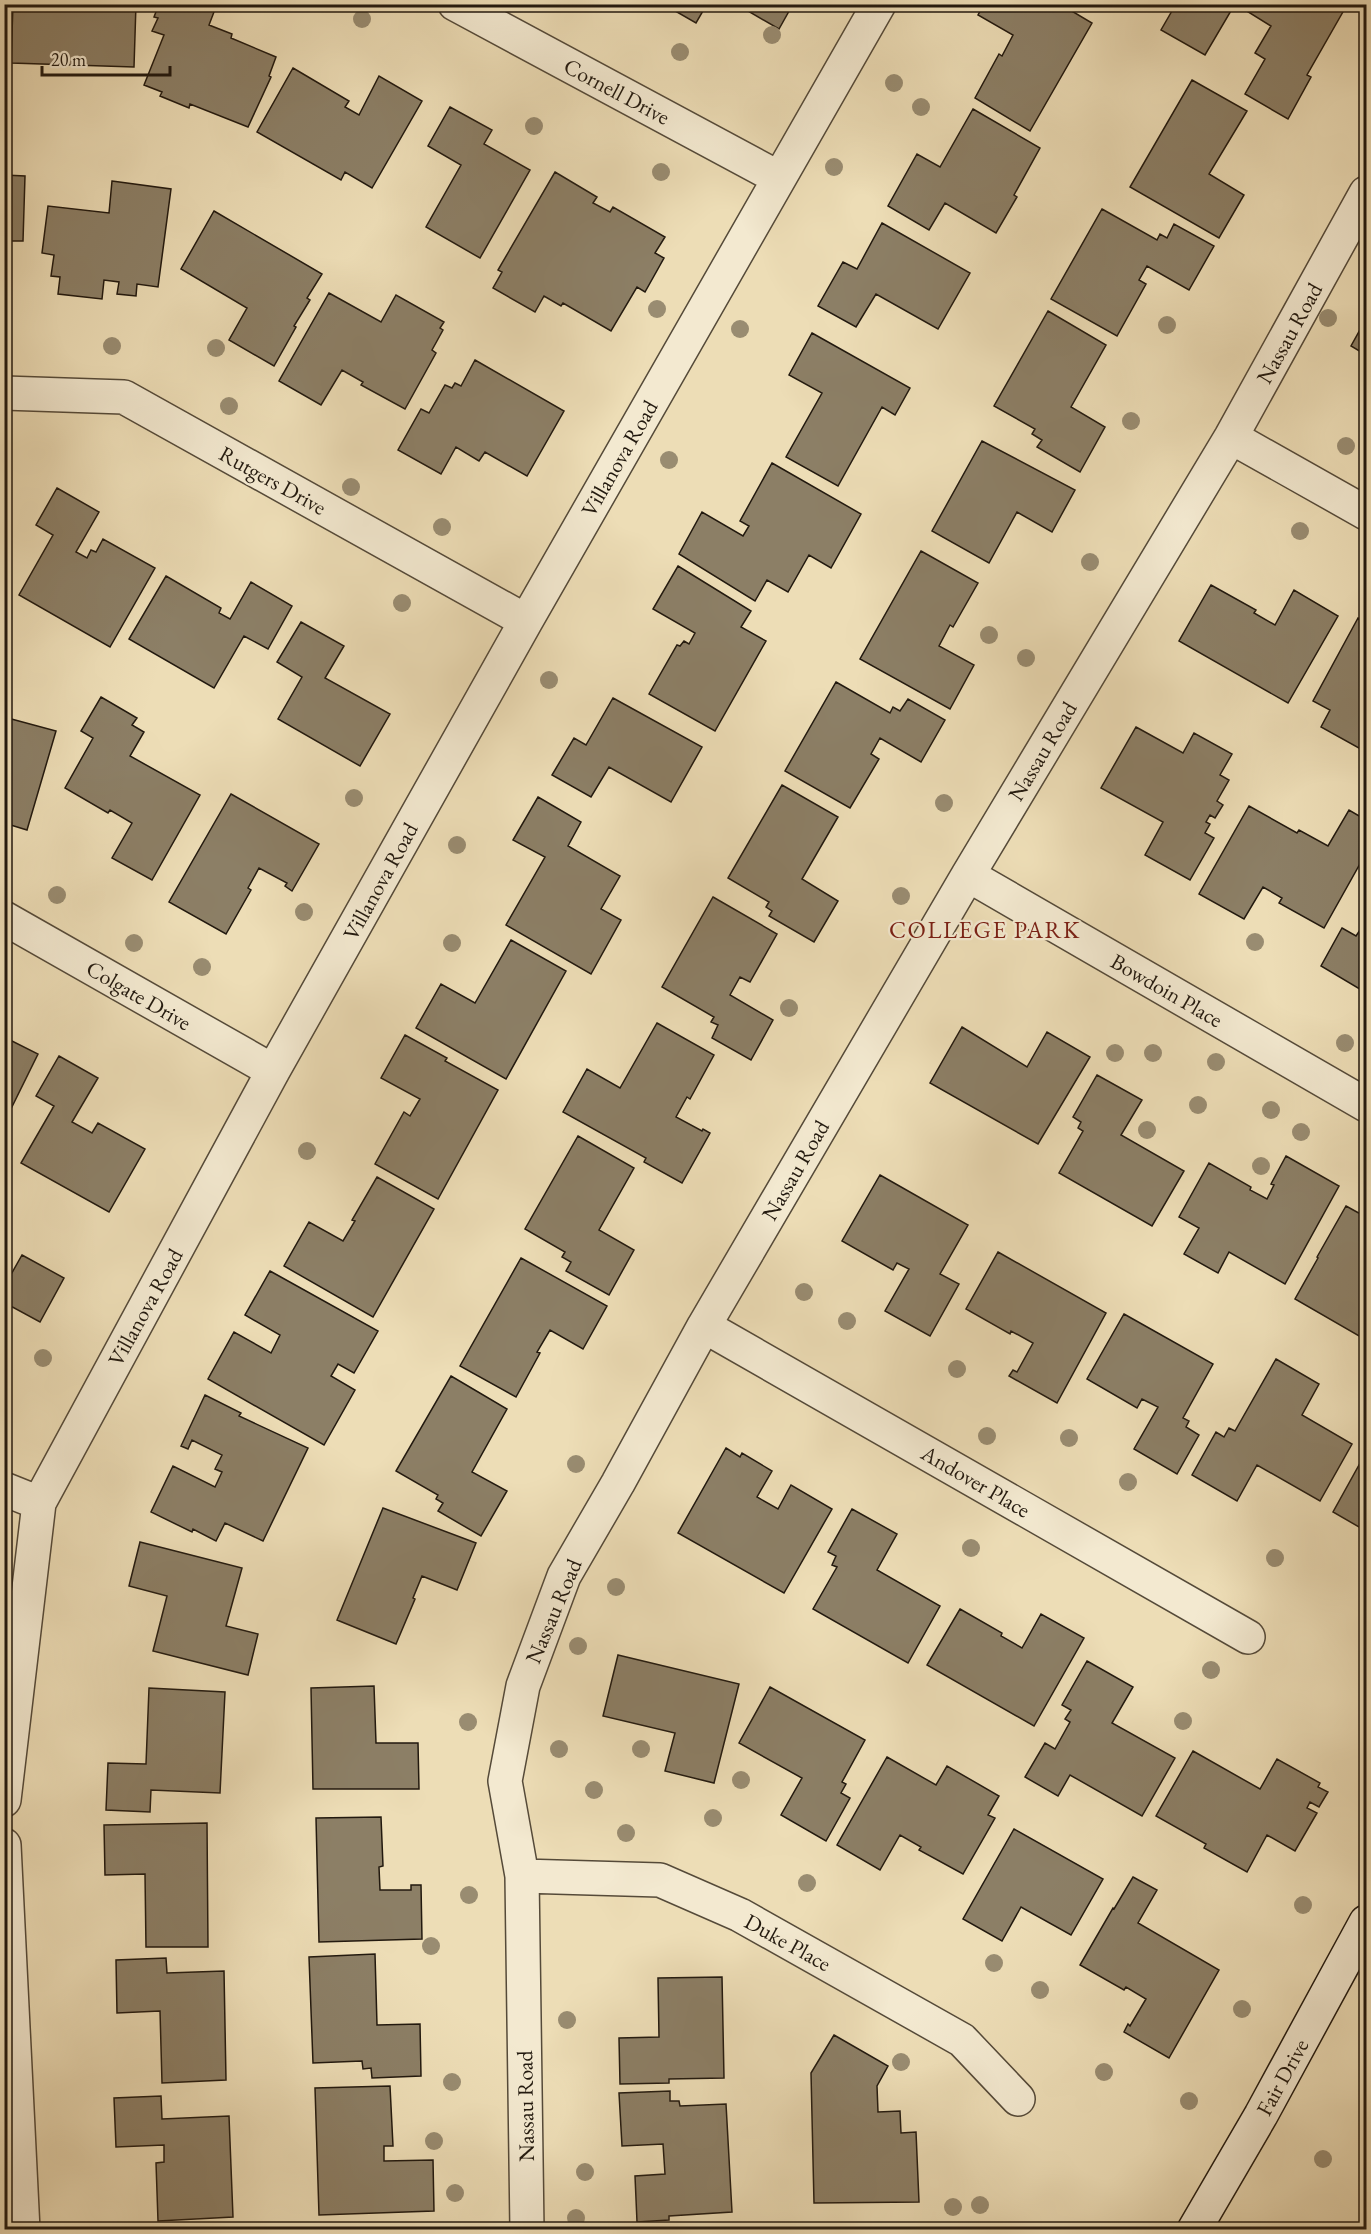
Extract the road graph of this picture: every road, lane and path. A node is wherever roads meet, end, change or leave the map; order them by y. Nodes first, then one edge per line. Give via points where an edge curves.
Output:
1 (455, 4) edge
2 (879, 4) edge
3 (778, 178) junction
4 (1366, 193) edge
5 (4, 393) edge
6 (1231, 437) junction
7 (1366, 513) edge
8 (526, 621) junction
9 (968, 875) junction
10 (4, 918) edge
11 (273, 1071) junction
12 (1366, 1105) edge
13 (704, 1326) junction
14 (4, 1489) edge
15 (39, 1503) junction
16 (1248, 1637) dead end
17 (4, 1800) edge
18 (4, 1845) edge
19 (522, 1876) junction
20 (1366, 1922) edge
21 (1018, 2099) dead end
22 (23, 2229) edge
23 (527, 2229) edge
24 (1194, 2229) edge

1 - 3 street, Cornell Drive
2 - 3 street, Villanova Road
3 - 8 street, Villanova Road
4 - 6 street, Nassau Road
5 - 8 street, Rutgers Drive via 124,397
6 - 7 street
6 - 9 street, Nassau Road
8 - 11 street, Villanova Road
9 - 12 street, Bowdoin Place
9 - 13 street, Nassau Road
10 - 11 street, Colgate Drive
11 - 15 street, Villanova Road
13 - 16 street, Andover Place
13 - 19 street, Nassau Road via 564,1576 523,1686 505,1781
14 - 15 street
15 - 17 street, Villanova Road
18 - 22 street
19 - 21 street, Duke Place via 660,1880 740,1915 962,2040
19 - 23 street, Nassau Road
20 - 24 street, Fair Drive

